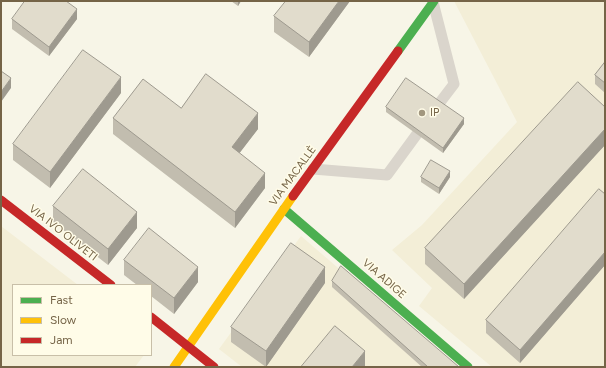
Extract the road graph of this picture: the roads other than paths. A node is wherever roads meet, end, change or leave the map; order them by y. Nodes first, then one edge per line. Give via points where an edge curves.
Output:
1 (433, 2) edge
2 (438, 105) edge
3 (417, 134) edge
4 (313, 169) junction
5 (1, 200) edge
6 (284, 209) junction
7 (110, 284) edge
8 (152, 318) edge
9 (189, 346) junction
10 (174, 367) edge
11 (214, 367) edge
12 (468, 367) edge

1 - 2 lane via 454,84
1 - 4 street, VIA MACALLÈ
3 - 4 lane via 387,175
4 - 6 street, VIA MACALLÈ
5 - 7 street, VIA IVO OLIVETI
6 - 9 street, VIA MACALLÈ
6 - 12 street, VIA ADIGE
8 - 9 street
9 - 10 street, VIA MACALLÈ
9 - 11 street

